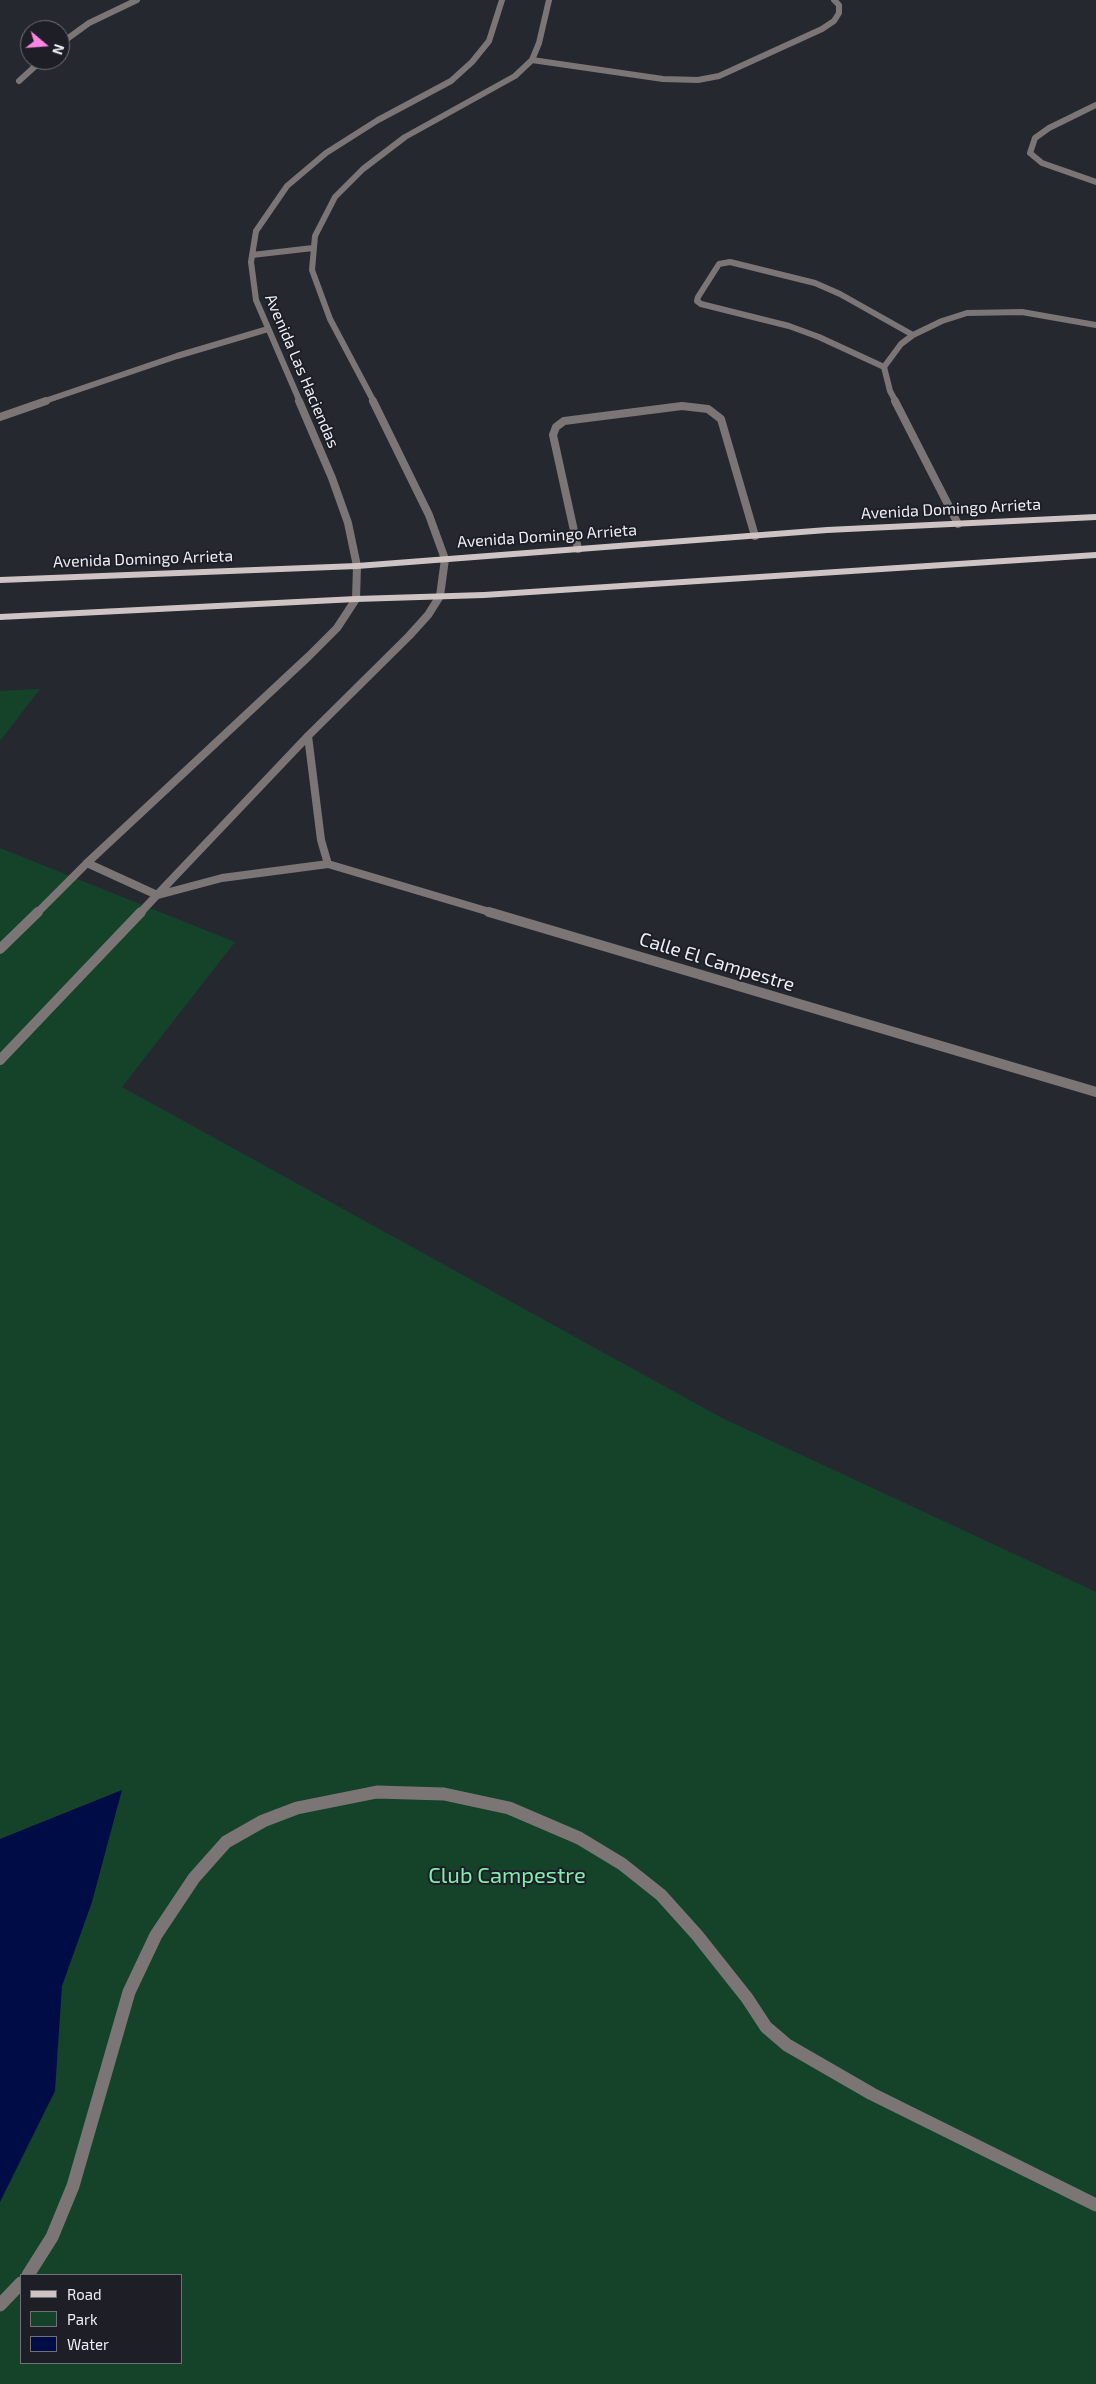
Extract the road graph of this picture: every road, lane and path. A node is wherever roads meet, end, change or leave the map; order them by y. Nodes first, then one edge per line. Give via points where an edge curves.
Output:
1 (137, 0) edge
2 (502, 0) edge
3 (549, 0) edge
4 (834, 0) edge
5 (70, 37) edge
6 (532, 60) junction
7 (31, 70) edge
8 (19, 81) dead end
9 (1096, 105) edge
10 (1096, 182) edge
11 (314, 248) junction
12 (252, 255) junction
13 (1096, 325) edge
14 (268, 329) junction
15 (913, 335) junction
16 (884, 367) junction
17 (0, 417) edge
18 (1096, 517) edge
19 (958, 524) junction
20 (756, 536) junction
21 (578, 549) junction
22 (1096, 555) edge
23 (445, 559) junction
24 (357, 566) junction
25 (0, 580) edge
26 (440, 596) junction
27 (356, 599) junction
28 (0, 618) edge
29 (308, 736) junction
30 (87, 863) junction
31 (328, 864) junction
32 (157, 895) junction
33 (0, 949) edge
34 (0, 1060) edge
35 (1096, 1092) edge
36 (1096, 2205) edge
37 (29, 2274) edge
38 (20, 2284) edge
39 (0, 2305) edge

1 - 5 street via 89,23
2 - 12 street, Avenida Las Haciendas via 489,41 451,81 378,120 326,153 287,186 256,231
3 - 6 street
4 - 6 street via 839,5 839,13 822,29 718,76 698,80 663,79
6 - 11 street via 507,80 405,137 363,169 335,197 315,236
7 - 8 street
9 - 10 street via 1034,138 1030,154 1042,163
11 - 12 street
11 - 23 street via 312,270 330,319 398,448
12 - 14 street, Avenida Las Haciendas via 256,300
13 - 15 street via 1022,312 996,311 968,313
14 - 17 street via 177,356
14 - 24 street, Avenida Las Haciendas via 332,478 348,523
15 - 16 street via 901,344
15 - 16 street via 815,283 736,263 720,264 698,297 701,304 790,326
16 - 19 street via 890,391
18 - 19 main road, Avenida Domingo Arrieta
19 - 20 main road, Avenida Domingo Arrieta
20 - 21 main road, Avenida Domingo Arrieta
20 - 21 street via 721,419 708,409 682,406 564,421 556,427 553,435
21 - 23 main road, Avenida Domingo Arrieta
22 - 26 main road
23 - 24 main road, Avenida Domingo Arrieta
23 - 26 street
24 - 25 main road, Avenida Domingo Arrieta
24 - 27 street, Avenida Las Haciendas
26 - 27 main road
26 - 29 street via 409,636
27 - 28 main road
27 - 30 street via 337,628
29 - 31 street via 321,840
29 - 32 street
30 - 32 street
30 - 33 street
31 - 32 street, Calle El Campestre via 222,878
31 - 35 street, Calle El Campestre
32 - 34 street
36 - 37 street via 872,2094 787,2045 766,2027 708,1949 660,1895 622,1864 580,1838 509,1808 444,1794 377,1792 297,1808 263,1821 226,1842 194,1878 156,1935 129,1992 72,2186 52,2236
38 - 39 street

